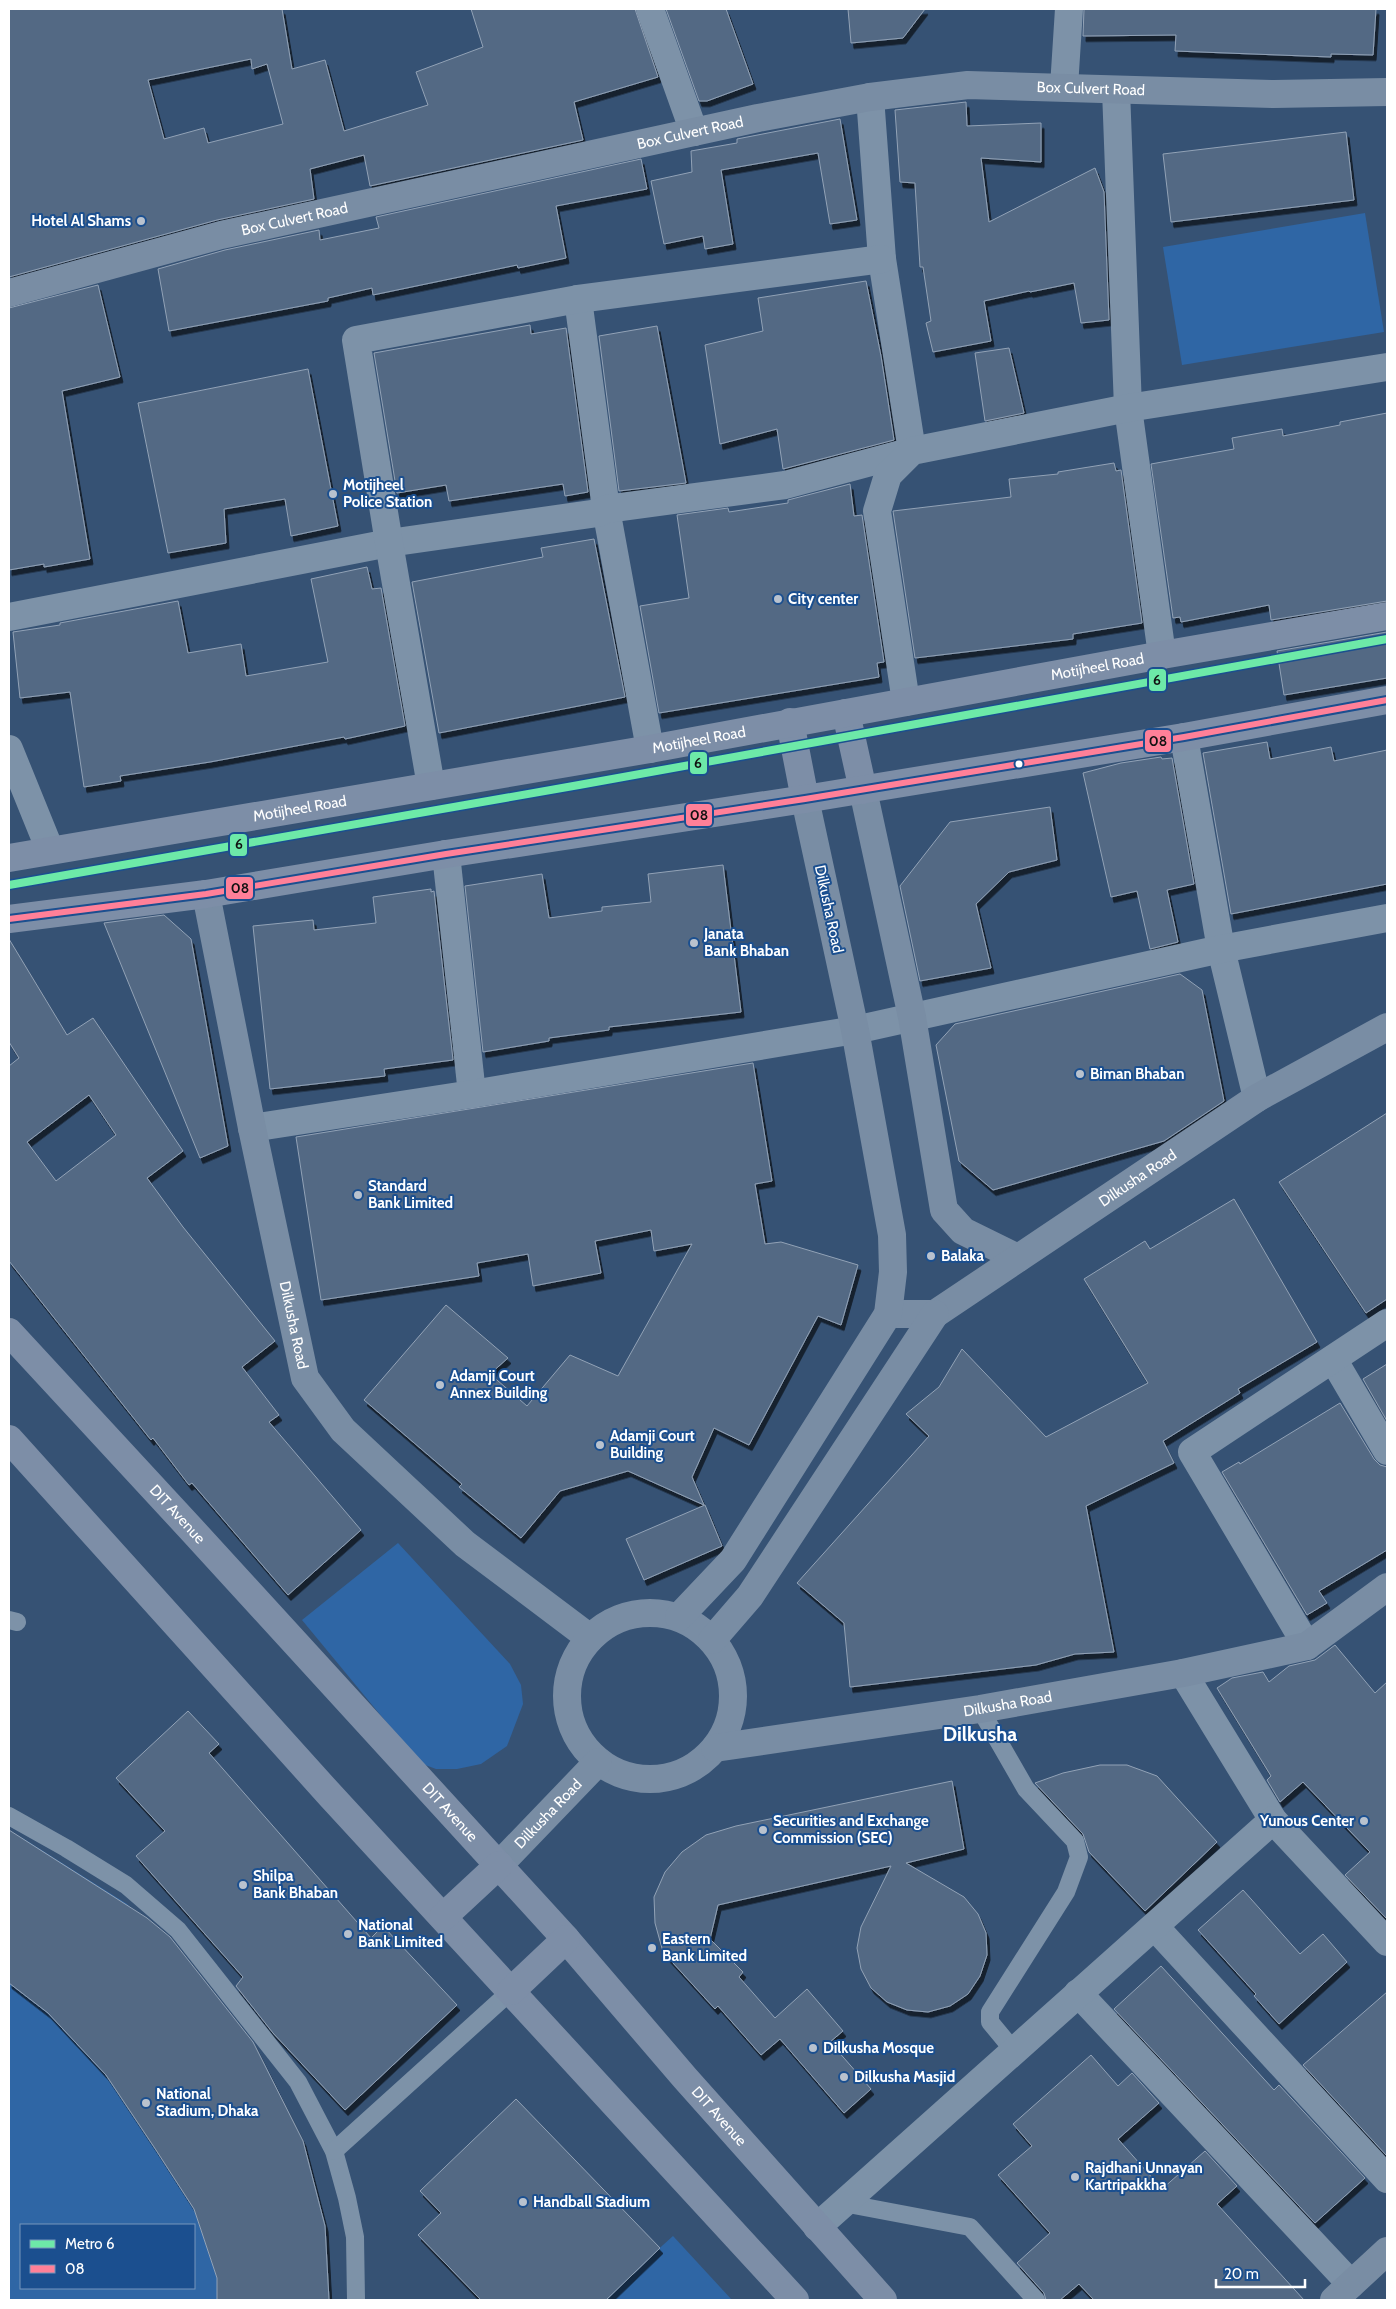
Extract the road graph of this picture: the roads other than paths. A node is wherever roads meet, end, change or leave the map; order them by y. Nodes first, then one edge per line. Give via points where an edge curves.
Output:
1 (650, 9) edge
2 (1069, 9) edge
3 (1064, 87) junction
4 (1116, 90) junction
5 (1387, 92) edge
6 (870, 97) junction
7 (694, 132) junction
8 (882, 259) junction
9 (9, 293) edge
10 (578, 299) junction
11 (1387, 367) edge
12 (1128, 408) junction
13 (912, 451) junction
14 (606, 508) junction
15 (389, 543) junction
16 (1387, 616) edge
17 (9, 617) edge
18 (1162, 654) junction
19 (1387, 700) edge
20 (906, 702) junction
21 (846, 713) junction
22 (790, 722) junction
23 (1184, 738) junction
24 (9, 749) edge
25 (650, 749) junction
26 (431, 786) junction
27 (863, 790) junction
28 (805, 799) junction
29 (50, 850) junction
30 (446, 854) junction
31 (9, 858) edge
32 (206, 894) junction
33 (1387, 918) edge
34 (9, 920) edge
35 (1221, 949) junction
36 (912, 1018) junction
37 (1387, 1027) edge
38 (855, 1030) junction
39 (472, 1094) junction
40 (1257, 1098) junction
41 (252, 1128) junction
42 (1018, 1258) junction
43 (888, 1314) junction
44 (935, 1314) junction
45 (1387, 1323) edge
46 (9, 1332) edge
47 (1332, 1359) junction
48 (9, 1439) edge
49 (1387, 1451) edge
50 (1387, 1587) edge
51 (679, 1617) junction
52 (590, 1638) junction
53 (712, 1640) junction
54 (1307, 1646) junction
55 (1183, 1672) junction
56 (980, 1709) junction
57 (715, 1748) junction
58 (598, 1762) junction
59 (9, 1816) edge
60 (1273, 1820) junction
61 (499, 1865) junction
62 (443, 1917) junction
63 (1155, 1927) junction
64 (566, 1939) junction
65 (1387, 1942) edge
66 (511, 1991) junction
67 (1078, 1993) junction
68 (1014, 2051) junction
69 (334, 2151) junction
70 (1387, 2179) edge
71 (843, 2203) junction
72 (817, 2227) junction
73 (1387, 2250) edge
74 (1343, 2292) edge
75 (356, 2300) edge
76 (795, 2300) edge
77 (883, 2300) edge
78 (1036, 2300) edge

1 - 7 street
2 - 3 street
3 - 4 main road, Box Culvert Road
3 - 6 main road, Box Culvert Road via 968,85
4 - 5 main road, Box Culvert Road via 1274,94
4 - 12 street
6 - 7 main road, Box Culvert Road
6 - 8 street
7 - 9 main road, Box Culvert Road via 221,235
8 - 10 street
8 - 13 street
10 - 14 street
10 - 15 street via 356,340
11 - 12 street
12 - 13 street
12 - 18 street
13 - 14 street via 785,485
13 - 20 street via 888,475 877,511
14 - 15 street via 598,514
14 - 25 street
15 - 17 street
15 - 26 street
16 - 18 main road, Motijheel Road
18 - 20 main road, Motijheel Road
19 - 23 main road
20 - 21 main road, Motijheel Road
21 - 22 main road, Motijheel Road
21 - 27 main road
22 - 25 main road, Motijheel Road
22 - 28 main road
23 - 27 main road
23 - 35 street
24 - 29 street
25 - 26 main road, Motijheel Road
26 - 29 main road, Motijheel Road
27 - 28 main road
27 - 36 main road
28 - 30 main road
28 - 38 main road, Dilkusha Road
29 - 31 main road, Motijheel Road
30 - 32 main road
30 - 39 street
32 - 34 main road
32 - 41 main road, Dilkusha Road
33 - 35 street
35 - 36 street
35 - 40 street
36 - 38 street
36 - 42 main road via 944,1210 963,1231
37 - 40 main road, Dilkusha Road
38 - 39 street
38 - 43 main road, Dilkusha Road via 892,1235 894,1272
39 - 41 street
40 - 42 main road, Dilkusha Road
41 - 52 main road, Dilkusha Road via 306,1378 343,1430 465,1544
42 - 44 main road, Dilkusha Road
43 - 44 main road
43 - 51 main road, Dilkusha Road via 733,1560
44 - 53 main road via 750,1596
45 - 47 street
46 - 61 main road, DIT Avenue
47 - 49 street
47 - 54 street via 1192,1452
48 - 62 main road
50 - 54 main road, Dilkusha Road
51 - 52 main road via 655,1612 631,1614 609,1623
51 - 53 main road via 697,1626
52 - 58 main road via 574,1661 566,1688 568,1716 579,1741
53 - 57 main road via 726,1659 733,1705 727,1728
54 - 55 main road, Dilkusha Road
55 - 56 main road, Dilkusha Road
55 - 60 street
56 - 57 main road, Dilkusha Road
56 - 68 lane via 1026,1789 1075,1841 1078,1857 1066,1892 990,2012 990,2022
57 - 58 main road via 696,1766 672,1776 646,1779 620,1774
58 - 61 main road, Dilkusha Road
59 - 69 lane via 126,1885 178,1930 298,2082
60 - 63 street
60 - 65 street
61 - 62 main road
61 - 64 main road, DIT Avenue
62 - 66 main road
63 - 67 street
63 - 70 street
64 - 66 main road
64 - 72 main road, DIT Avenue
66 - 69 lane
66 - 76 main road
67 - 68 street
67 - 74 street
68 - 71 street
69 - 75 lane via 355,2237
71 - 72 street
71 - 78 lane via 970,2227
72 - 77 main road, DIT Avenue
73 - 74 main road

